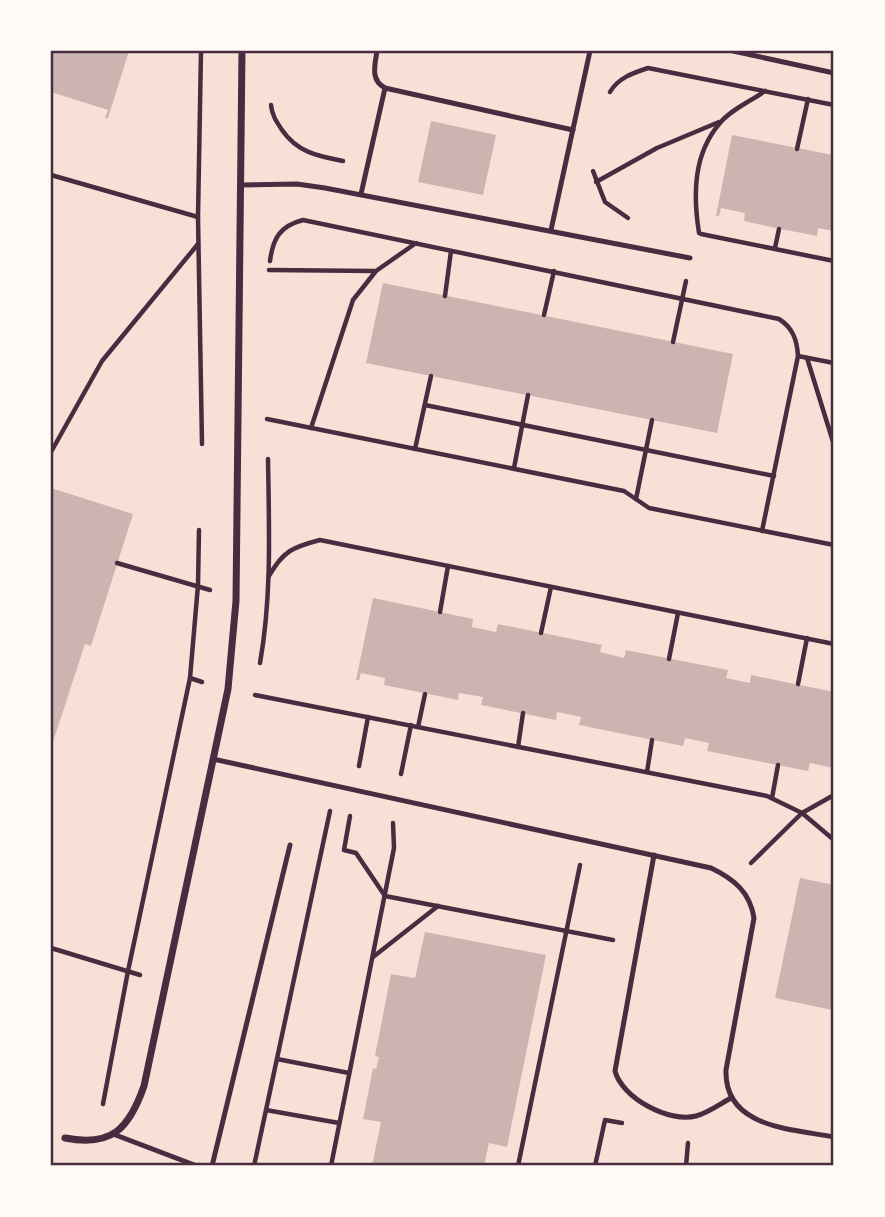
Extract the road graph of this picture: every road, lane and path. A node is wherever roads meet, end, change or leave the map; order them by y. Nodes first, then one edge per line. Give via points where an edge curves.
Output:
1 (201, 51) edge
2 (243, 51) edge
3 (377, 51) edge
4 (590, 51) edge
5 (733, 51) edge
6 (834, 73) edge
7 (385, 88) junction
8 (766, 91) junction
9 (607, 99) dead end
10 (808, 99) junction
11 (271, 102) dead end
12 (834, 105) edge
13 (720, 122) junction
14 (573, 130) junction
15 (797, 149) dead end
16 (368, 166) junction
17 (592, 166) dead end
18 (51, 175) edge
19 (596, 182) junction
20 (240, 185) junction
21 (361, 194) junction
22 (198, 217) junction
23 (638, 220) dead end
24 (779, 229) dead end
25 (551, 230) junction
26 (198, 243) junction
27 (416, 243) junction
28 (775, 248) junction
29 (451, 251) junction
30 (691, 258) dead end
31 (834, 261) edge
32 (376, 271) junction
33 (554, 271) junction
34 (445, 296) dead end
35 (682, 298) junction
36 (544, 315) dead end
37 (673, 342) dead end
38 (798, 356) junction
39 (807, 358) junction
40 (834, 363) edge
41 (431, 376) dead end
42 (528, 395) dead end
43 (267, 405) dead end
44 (425, 405) junction
45 (652, 420) dead end
46 (523, 425) junction
47 (311, 428) junction
48 (202, 444) dead end
49 (834, 445) edge
50 (415, 449) junction
51 (646, 450) junction
52 (51, 452) edge
53 (514, 468) junction
54 (774, 476) junction
55 (636, 499) junction
56 (199, 530) dead end
57 (762, 531) junction
58 (834, 545) edge
59 (117, 563) dead end
60 (448, 566) junction
61 (268, 578) dead end
62 (198, 585) junction
63 (551, 587) junction
64 (211, 590) dead end
65 (440, 612) dead end
66 (678, 613) junction
67 (541, 633) dead end
68 (807, 638) junction
69 (834, 644) edge
70 (669, 659) dead end
71 (798, 684) dead end
72 (228, 689) junction
73 (425, 694) dead end
74 (523, 713) dead end
75 (368, 717) junction
76 (418, 727) junction
77 (652, 740) dead end
78 (518, 747) junction
79 (213, 759) junction
80 (778, 765) dead end
81 (647, 772) junction
82 (335, 786) junction
83 (354, 790) junction
84 (834, 795) edge
85 (772, 798) junction
86 (802, 813) junction
87 (834, 839) edge
88 (585, 841) junction
89 (290, 845) dead end
90 (394, 848) dead end
91 (654, 856) junction
92 (733, 881) junction
93 (385, 896) junction
94 (438, 906) junction
95 (567, 931) junction
96 (638, 945) junction
97 (51, 947) edge
98 (372, 957) junction
99 (128, 971) junction
100 (143, 975) dead end
101 (276, 1059) junction
102 (349, 1073) junction
103 (731, 1098) junction
104 (266, 1110) junction
105 (339, 1123) junction
106 (629, 1124) dead end
107 (113, 1134) junction
108 (689, 1135) dead end
109 (834, 1137) edge
110 (65, 1138) dead end
111 (96, 1141) junction
112 (197, 1166) edge
113 (212, 1166) edge
114 (254, 1166) edge
115 (331, 1166) edge
116 (518, 1166) edge
117 (595, 1166) edge
118 (686, 1166) edge

1 - 22 path
2 - 20 street
3 - 7 lane via 374,75
4 - 14 lane
5 - 6 lane
7 - 14 lane
7 - 16 lane
8 - 9 path via 648,68 626,75 611,88
8 - 10 path
8 - 13 path
10 - 12 path
10 - 15 path
11 - 16 path via 272,114 290,142 311,155
13 - 19 path via 657,148
13 - 28 path via 697,167 698,233
14 - 25 lane
16 - 21 lane
17 - 19 path
18 - 22 path
19 - 23 path via 605,202 627,218
20 - 21 lane via 297,184
20 - 72 street via 236,601
21 - 25 lane
22 - 26 path
24 - 28 path
25 - 30 lane
26 - 48 path
26 - 52 path via 102,361
27 - 29 path
27 - 32 path
27 - 32 path via 303,220 280,230 273,242 270,270
28 - 31 path
29 - 33 path
29 - 34 path
32 - 47 path via 353,300
33 - 35 path
33 - 36 path
35 - 37 path
35 - 38 path via 779,319 793,333
38 - 39 path
38 - 54 path
39 - 40 path
39 - 49 path
41 - 44 path
42 - 46 path
43 - 47 path via 267,419
44 - 46 path
44 - 50 path
45 - 51 path
46 - 51 path
46 - 53 path
47 - 50 path
50 - 53 path
51 - 54 path
51 - 55 path
53 - 55 path via 624,491
54 - 57 path
55 - 57 path via 649,508
56 - 62 path
57 - 58 path
59 - 62 path
60 - 61 path via 320,540 290,550
60 - 63 path
60 - 65 path
62 - 64 path
62 - 99 path via 190,678
63 - 66 path
63 - 67 path
66 - 68 path
66 - 70 path
68 - 69 path
68 - 71 path
72 - 75 path
72 - 79 street
73 - 76 path
74 - 78 path
75 - 76 path
75 - 83 path
76 - 78 path
77 - 81 path
78 - 81 path
79 - 82 lane
79 - 107 street via 144,1086 128,1122
80 - 85 path
81 - 85 path
82 - 83 lane
82 - 101 path
83 - 88 lane
83 - 93 path via 344,850 356,852
84 - 86 path
85 - 86 path
86 - 87 path
86 - 92 path
88 - 91 lane
88 - 95 path
89 - 113 lane
90 - 93 path
91 - 92 lane via 711,868
91 - 96 lane
92 - 103 lane via 749,898 754,918 726,1070
93 - 94 path
93 - 98 path
94 - 95 path
94 - 98 path
95 - 96 path
95 - 116 path
96 - 103 lane via 615,1071 621,1085 654,1110 684,1116 694,1116
97 - 99 path
98 - 102 path
99 - 100 path
99 - 111 path
101 - 102 path
101 - 104 path
102 - 105 path
103 - 109 lane via 747,1114 770,1125
104 - 105 path
104 - 114 path
105 - 115 path
106 - 117 path via 605,1119
107 - 111 street
107 - 112 lane
108 - 118 path
110 - 111 street

